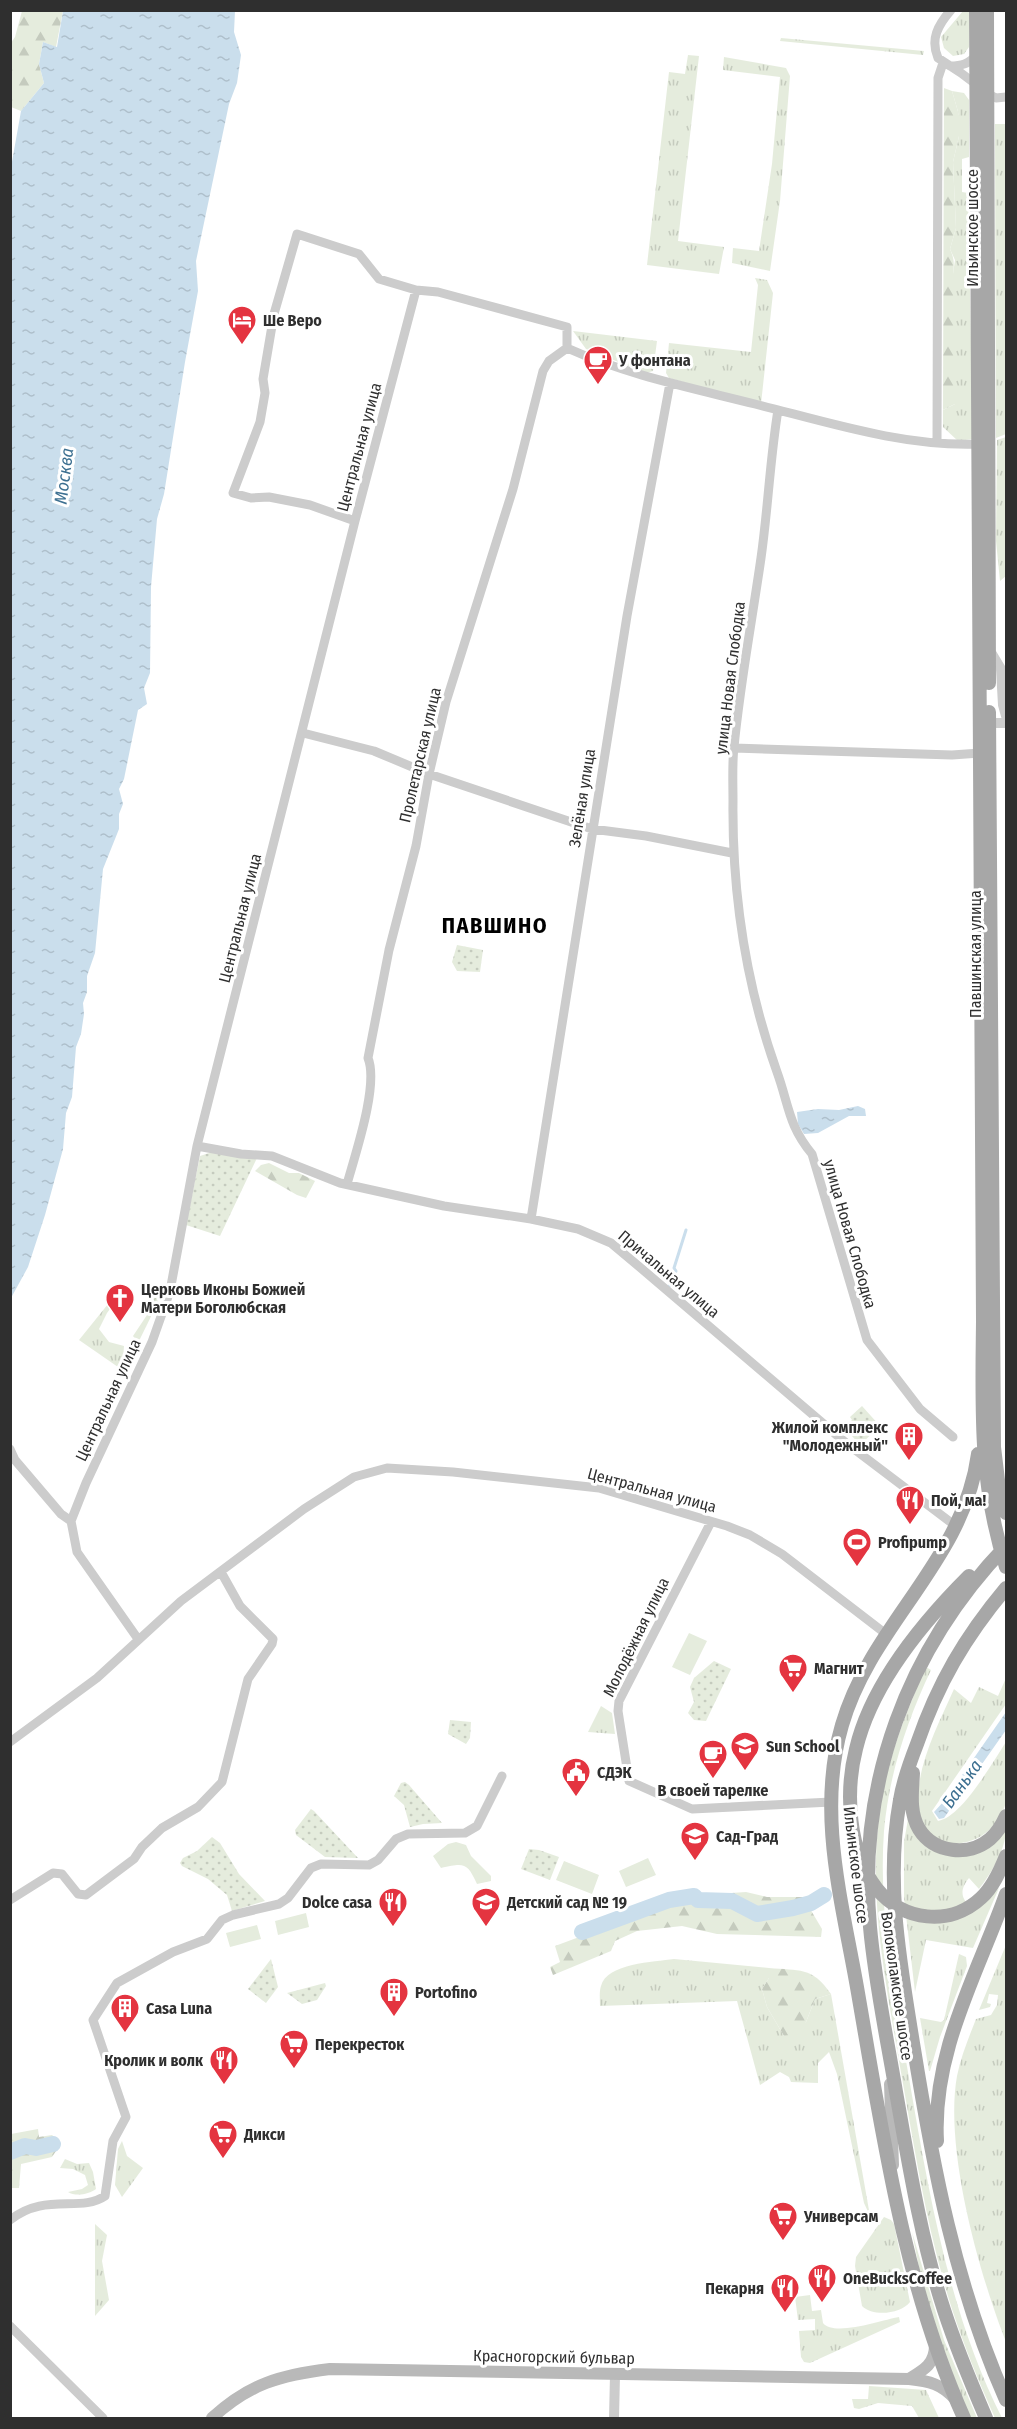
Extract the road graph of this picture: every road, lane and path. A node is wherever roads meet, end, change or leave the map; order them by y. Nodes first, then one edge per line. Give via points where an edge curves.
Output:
1 (951, 10) edge
2 (975, 10) edge
3 (987, 10) edge
4 (988, 27) junction
5 (975, 57) junction
6 (945, 64) junction
7 (961, 73) junction
8 (982, 89) junction
9 (1006, 97) edge
10 (988, 117) junction
11 (416, 290) junction
12 (567, 348) junction
13 (670, 382) junction
14 (778, 410) junction
15 (937, 442) junction
16 (984, 445) junction
17 (355, 520) junction
18 (989, 649) junction
19 (1006, 716) edge
20 (1006, 723) edge
21 (985, 724) junction
22 (303, 733) junction
23 (734, 748) junction
24 (980, 753) junction
25 (429, 774) junction
26 (592, 829) junction
27 (732, 854) junction
28 (198, 1146) junction
29 (347, 1184) junction
30 (531, 1219) junction
31 (981, 1431) junction
32 (953, 1437) dead end
33 (10, 1449) edge
34 (1002, 1480) edge
35 (1006, 1513) edge
36 (71, 1521) junction
37 (711, 1522) junction
38 (957, 1527) junction
39 (1006, 1545) edge
40 (1006, 1567) edge
41 (221, 1572) junction
42 (1006, 1588) edge
43 (886, 1634) junction
44 (138, 1639) junction
45 (10, 1742) edge
46 (915, 1749) junction
47 (502, 1776) dead end
48 (831, 1802) junction
49 (1006, 1816) edge
50 (1006, 1856) edge
51 (1006, 1894) edge
52 (1006, 1899) edge
53 (10, 1900) edge
54 (999, 1913) junction
55 (888, 2046) junction
56 (894, 2192) junction
57 (941, 2201) junction
58 (10, 2220) edge
59 (10, 2326) edge
60 (935, 2345) junction
61 (615, 2374) junction
62 (909, 2379) junction
63 (1006, 2400) edge
64 (956, 2401) junction
65 (103, 2418) edge
66 (212, 2418) edge
67 (614, 2418) edge
68 (964, 2418) edge
69 (986, 2418) edge

1 - 6 street via 934,39 935,52
2 - 5 main road, Ильинское шоссе
3 - 4 main road, Ильинское шоссе
4 - 5 street
4 - 8 main road, Ильинское шоссе
5 - 6 street via 961,66
5 - 8 main road, Ильинское шоссе
6 - 7 street
6 - 15 street via 938,78
7 - 8 street
7 - 8 street
8 - 9 street
8 - 9 street via 996,98
8 - 10 main road, Ильинское шоссе
8 - 16 main road, Ильинское шоссе
9 - 10 street via 998,100
10 - 16 main road, Ильинское шоссе
11 - 12 street via 438,292 567,327
11 - 17 street, Центральная улица
11 - 17 street via 379,279 359,254 297,234 274,314 260,422 233,493 310,505
12 - 13 street
12 - 25 street, Пролетарская улица via 549,361 543,371 513,489 446,702
13 - 14 street
13 - 26 street, Зелёная улица
14 - 15 street via 909,440
14 - 23 street, улица Новая Слободка
15 - 16 street
16 - 18 main road, Павшинская улица
16 - 21 main road, Павшинская улица
17 - 22 street, Центральная улица
18 - 19 street via 1001,669
18 - 21 main road, Павшинская улица
20 - 21 street
21 - 24 main road, Павшинская улица
21 - 34 main road, Павшинская улица via 996,1461
22 - 25 street via 374,751
22 - 28 street, Центральная улица
23 - 24 street
23 - 27 street, улица Новая Слободка
24 - 31 main road, Павшинская улица
25 - 26 street
25 - 29 street, Пролетарская улица via 368,1058 372,1069 366,1114
26 - 27 street
26 - 30 street, Зелёная улица
27 - 32 street, улица Новая Слободка via 746,955 764,1034 792,1124 812,1154 867,1340 920,1409
28 - 29 street, Причальная улица via 272,1156
28 - 36 street, Центральная улица via 166,1305
29 - 30 street, Причальная улица via 444,1206
30 - 38 street, Причальная улица via 578,1229 611,1243 846,1443
31 - 38 main road, Ильинское шоссе via 972,1487
31 - 40 main road via 987,1488
33 - 36 street via 15,1460
34 - 35 main road
36 - 44 street via 77,1552
37 - 41 street, Центральная улица via 599,1488 387,1468 346,1482
37 - 43 street, Центральная улица via 750,1535 782,1554
37 - 48 street, Молодёжная улица via 619,1701 629,1781 692,1809
38 - 43 main road, Ильинское шоссе
39 - 50 main road via 959,1586 895,1665 865,1721 855,1749 851,1780 851,1819 856,1843 869,1877 900,1909 924,1917 950,1915 975,1903 990,1888
39 - 55 main road, Волоколамское шоссе via 970,1586 920,1664 887,1743 870,1827 870,1925
41 - 44 street, Центральная улица
41 - 53 street via 240,1606 273,1639 248,1679 222,1782 198,1807 162,1828 134,1859 86,1895 78,1894 62,1874 53,1873
42 - 46 main road, Волоколамское шоссе via 968,1637 944,1677
43 - 48 main road, Ильинское шоссе via 854,1691 844,1718 833,1762
44 - 45 street, Центральная улица via 97,1678
46 - 49 main road via 912,1809 919,1828 930,1840 952,1850 969,1849 992,1838
46 - 57 main road, Волоколамское шоссе via 898,1808 893,1903
47 - 58 street via 477,1826 465,1833 408,1834 396,1839 369,1865 321,1864 310,1868 279,1904 222,1920 207,1939 173,1952 117,1983 93,2020 126,2117 113,2141 105,2196 96,2202 42,2204
48 - 56 main road, Ильинское шоссе via 837,1872
51 - 54 main road
52 - 54 main road
54 - 57 main road via 958,2016 941,2073 937,2129
55 - 56 main road
55 - 69 main road, Волоколамское шоссе via 911,2174 944,2309
56 - 60 main road, Ильинское шоссе via 922,2309
57 - 63 main road, Волоколамское шоссе via 967,2300
59 - 65 street
60 - 62 main road via 931,2363
60 - 64 main road, Ильинское шоссе
61 - 62 main road, Красногорский бульвар
61 - 66 main road, Красногорский бульвар via 344,2369 309,2372 277,2377 255,2386
61 - 67 street
62 - 64 main road, Красногорский бульвар via 939,2385
64 - 68 main road, Ильинское шоссе

